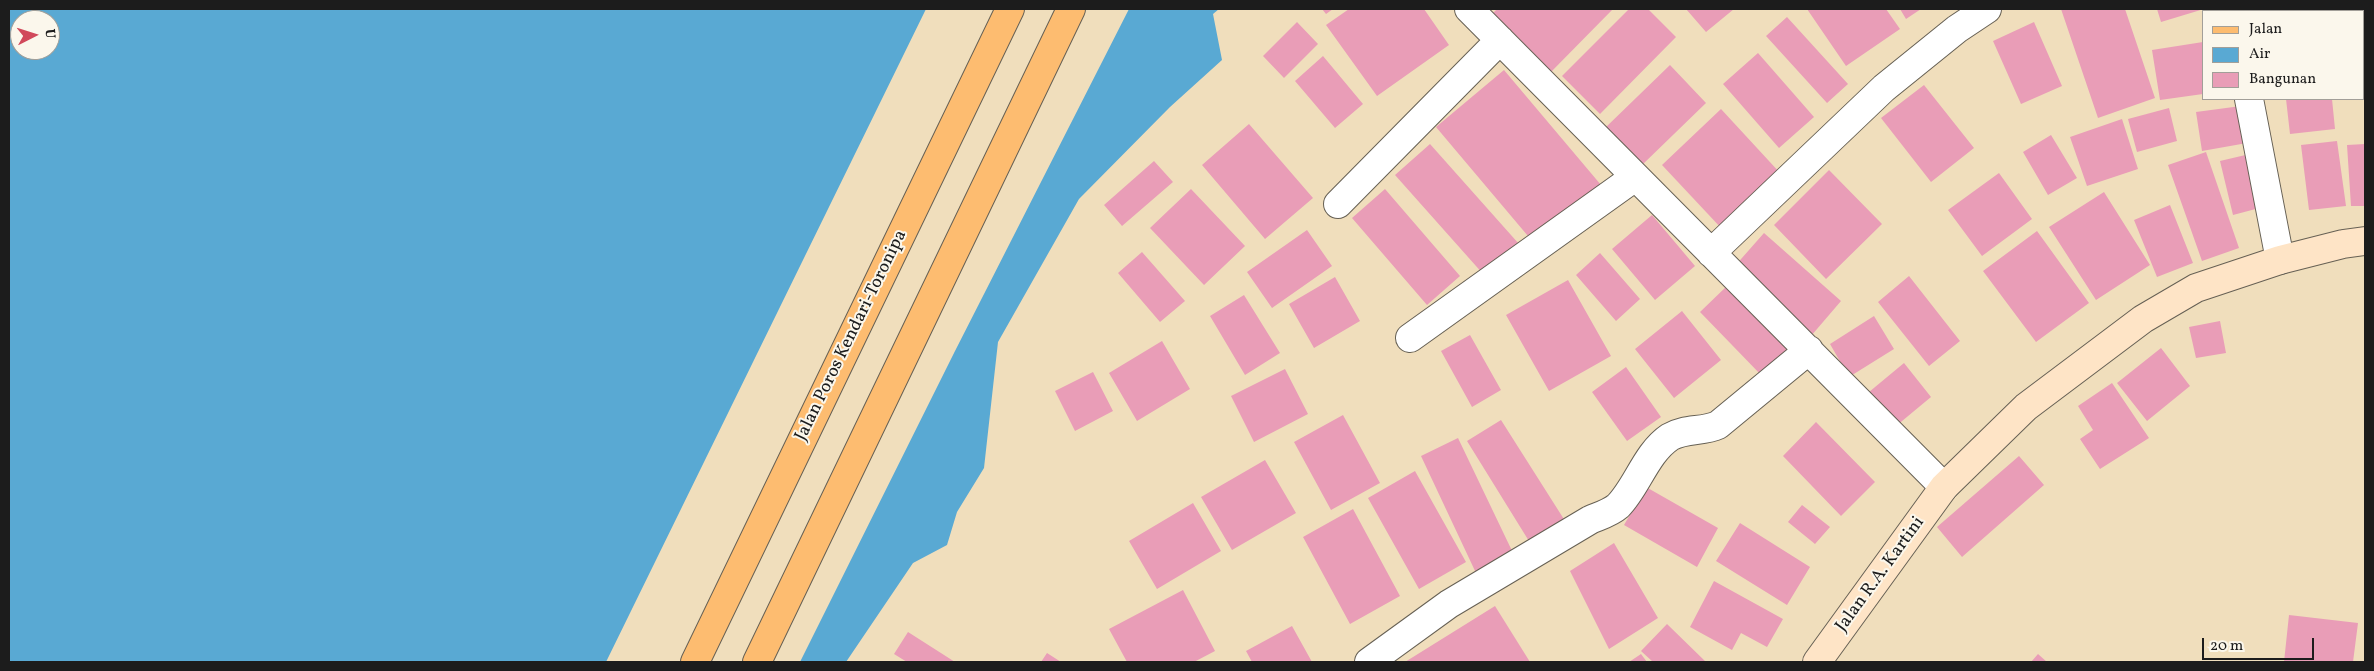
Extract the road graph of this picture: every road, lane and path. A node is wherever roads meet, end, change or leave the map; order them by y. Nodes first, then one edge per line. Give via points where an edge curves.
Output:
1 (1010, 9) edge
2 (1071, 9) edge
3 (1469, 9) edge
4 (1987, 9) edge
5 (1500, 40) junction
6 (2249, 100) edge
7 (1635, 177) junction
8 (1338, 204) dead end
9 (2365, 241) edge
10 (1711, 253) junction
11 (2280, 260) junction
12 (1410, 338) dead end
13 (1809, 350) junction
14 (1944, 487) junction
15 (695, 662) edge
16 (757, 662) edge
17 (1369, 662) edge
18 (1816, 662) edge

1 - 15 main road, Jalan Poros Kendari-Toronipa
2 - 16 main road
3 - 5 street
4 - 10 street via 1956,29 1884,88
5 - 7 street
5 - 8 street
6 - 11 street
7 - 10 street
7 - 12 street
9 - 11 main road, Jalan R.A. Kartini
10 - 13 street
11 - 14 main road, Jalan R.A. Kartini via 2196,288 2143,319 2026,407
13 - 14 street
13 - 17 street via 1718,425 1669,438 1618,505 1606,514 1590,520 1449,604
14 - 18 main road, Jalan R.A. Kartini

